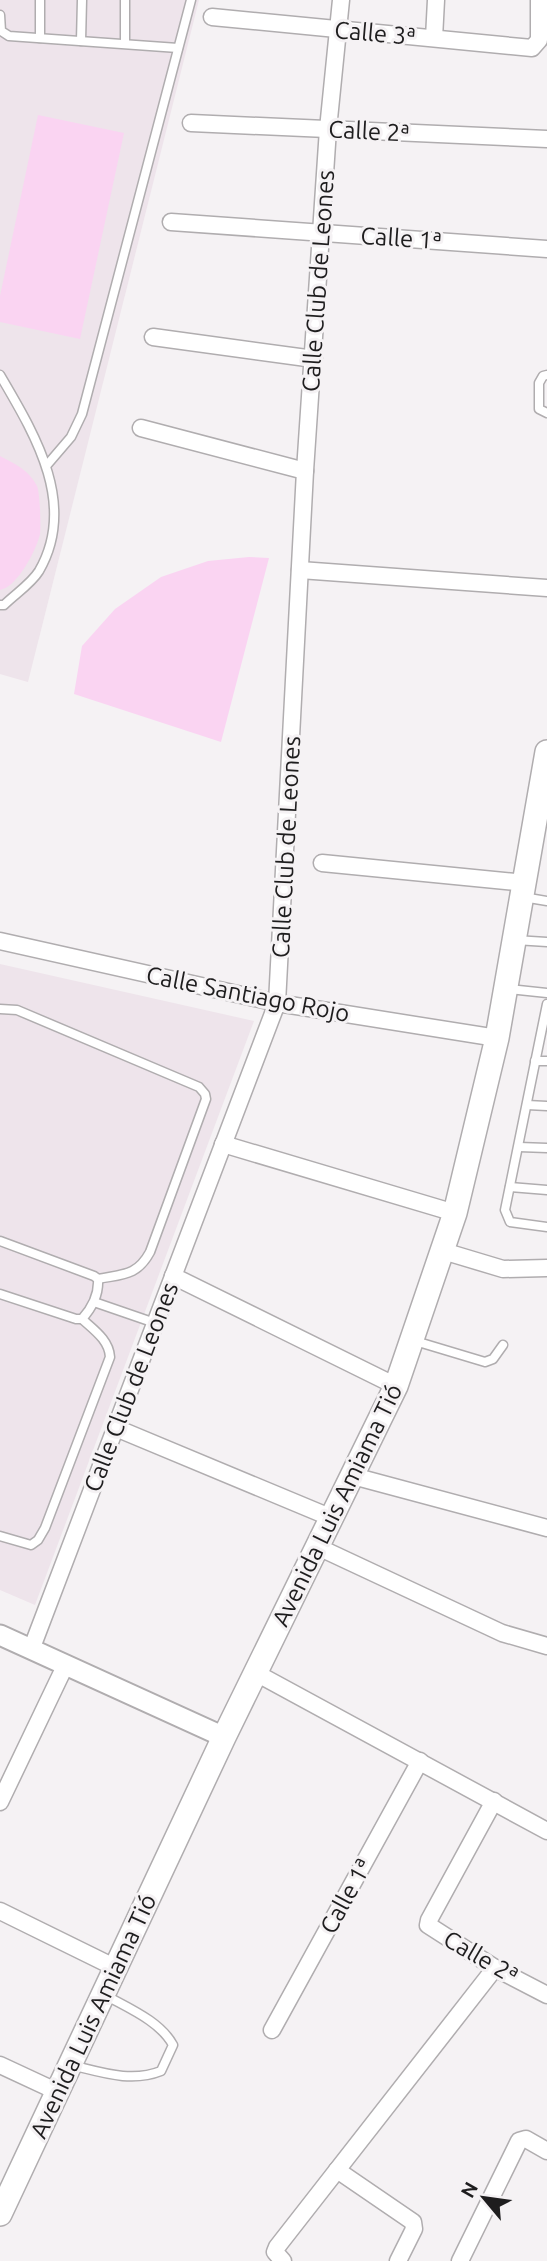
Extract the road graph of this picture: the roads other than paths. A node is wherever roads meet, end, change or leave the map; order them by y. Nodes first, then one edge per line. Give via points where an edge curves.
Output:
1 (40, 0) edge
2 (82, 0) edge
3 (125, 0) edge
4 (191, 0) edge
5 (341, 0) edge
6 (436, 0) edge
7 (539, 0) edge
8 (0, 15) edge
9 (212, 17) dead end
10 (338, 30) junction
11 (40, 38) junction
12 (434, 38) junction
13 (81, 41) junction
14 (125, 43) junction
15 (178, 48) junction
16 (191, 123) dead end
17 (328, 129) junction
18 (547, 139) edge
19 (171, 222) dead end
20 (322, 233) junction
21 (547, 249) edge
22 (153, 337) dead end
23 (314, 359) junction
24 (0, 375) edge
25 (547, 375) edge
26 (547, 413) edge
27 (141, 428) dead end
28 (47, 465) junction
29 (305, 471) junction
30 (300, 570) junction
31 (547, 587) edge
32 (0, 605) edge
33 (547, 752) edge
34 (541, 821) edge
35 (322, 863) dead end
36 (524, 890) junction
37 (547, 901) edge
38 (515, 940) junction
39 (0, 942) edge
40 (547, 942) edge
41 (506, 989) junction
42 (547, 993) edge
43 (278, 1003) junction
44 (547, 1004) edge
45 (0, 1009) edge
46 (545, 1022) edge
47 (497, 1038) junction
48 (536, 1061) junction
49 (547, 1061) edge
50 (527, 1105) junction
51 (547, 1106) edge
52 (223, 1144) junction
53 (519, 1147) junction
54 (547, 1148) edge
55 (510, 1187) junction
56 (547, 1189) edge
57 (455, 1213) junction
58 (547, 1227) edge
59 (0, 1241) edge
60 (443, 1251) junction
61 (547, 1268) edge
62 (173, 1276) junction
63 (98, 1279) junction
64 (0, 1294) edge
65 (94, 1302) junction
66 (82, 1319) junction
67 (155, 1323) junction
68 (412, 1340) junction
69 (503, 1345) dead end
70 (397, 1386) junction
71 (116, 1428) junction
72 (353, 1476) junction
73 (332, 1518) junction
74 (547, 1528) edge
75 (0, 1536) edge
76 (318, 1547) junction
77 (0, 1635) edge
78 (547, 1646) edge
79 (31, 1650) junction
80 (66, 1664) junction
81 (256, 1672) junction
82 (224, 1737) junction
83 (420, 1762) junction
84 (494, 1801) junction
85 (0, 1802) edge
86 (547, 1831) edge
87 (0, 1911) edge
88 (116, 1968) junction
89 (495, 1968) junction
90 (104, 1995) junction
91 (547, 1995) edge
92 (272, 2030) dead end
93 (0, 2065) edge
94 (71, 2065) junction
95 (58, 2092) junction
96 (547, 2151) edge
97 (337, 2170) junction
98 (0, 2214) edge
99 (282, 2261) edge
100 (398, 2261) edge
101 (460, 2261) edge

1 - 11 lane
2 - 13 lane
3 - 14 lane
4 - 15 lane
5 - 10 street, Calle Club de Leones
6 - 12 street
7 - 12 street, Calle 3ª via 539,40 531,48
8 - 11 lane via 3,34
9 - 10 street, Calle 3ª
10 - 12 street, Calle 3ª
10 - 17 street, Calle Club de Leones
11 - 13 lane
13 - 14 lane
14 - 15 lane
15 - 28 lane via 82,414 71,437
16 - 17 street, Calle 2ª
17 - 18 street, Calle 2ª
17 - 20 street, Calle Club de Leones
19 - 20 street, Calle 1ª
20 - 21 street, Calle 1ª
20 - 23 street, Calle Club de Leones
22 - 23 street
23 - 29 street, Calle Club de Leones
24 - 28 lane
25 - 26 lane via 539,383 539,409
27 - 29 street
28 - 32 lane via 55,512 51,544 38,573
29 - 30 street, Calle Club de Leones
30 - 31 street
30 - 43 street, Calle Club de Leones
33 - 34 main road, Avenida Luis Amiama Tió
34 - 36 main road, Avenida Luis Amiama Tió
35 - 36 street
36 - 37 lane
36 - 38 main road, Avenida Luis Amiama Tió
38 - 40 lane
38 - 41 main road, Avenida Luis Amiama Tió
39 - 43 street, Calle Santiago Rojo
41 - 42 lane
41 - 47 main road, Avenida Luis Amiama Tió
43 - 47 street, Calle Santiago Rojo
43 - 52 street, Calle Club de Leones
44 - 46 lane
45 - 63 lane via 17,1010 141,1061 205,1094 144,1264 131,1272
46 - 48 lane
47 - 57 main road, Avenida Luis Amiama Tió
48 - 49 lane
48 - 50 lane
50 - 51 lane
50 - 53 lane
52 - 57 street
52 - 62 street, Calle Club de Leones
53 - 54 lane
53 - 55 lane
55 - 56 lane
55 - 58 lane via 505,1210 510,1222
57 - 60 main road, Avenida Luis Amiama Tió
59 - 63 lane
60 - 61 street via 503,1269
60 - 68 main road, Avenida Luis Amiama Tió
62 - 67 street, Calle Club de Leones
62 - 70 street
63 - 65 lane
64 - 66 lane
65 - 66 lane
65 - 67 lane
66 - 75 lane via 105,1341 110,1357 38,1540 31,1545
67 - 71 street, Calle Club de Leones
68 - 69 lane via 485,1362
68 - 70 main road, Avenida Luis Amiama Tió
70 - 72 main road, Avenida Luis Amiama Tió
71 - 73 street
71 - 79 street, Calle Club de Leones
72 - 73 main road, Avenida Luis Amiama Tió
72 - 74 street
73 - 76 main road, Avenida Luis Amiama Tió
76 - 78 street via 502,1633
76 - 81 main road, Avenida Luis Amiama Tió
77 - 79 street
79 - 80 street
80 - 82 street
80 - 85 street
81 - 82 main road, Avenida Luis Amiama Tió
81 - 83 street
82 - 88 main road, Avenida Luis Amiama Tió
83 - 84 street
83 - 92 street, Calle 1ª
84 - 86 street
84 - 89 street, Calle 2ª via 428,1925
87 - 88 street
88 - 90 main road, Avenida Luis Amiama Tió
89 - 91 street, Calle 2ª
89 - 97 street
90 - 94 main road, Avenida Luis Amiama Tió
90 - 94 lane via 169,2037 173,2045 169,2059 161,2071 140,2077 118,2077
93 - 95 street
94 - 95 main road, Avenida Luis Amiama Tió
95 - 98 main road, Avenida Luis Amiama Tió
96 - 101 street via 526,2139 519,2141
97 - 99 street via 277,2247 275,2252
97 - 100 street via 413,2221 414,2229

